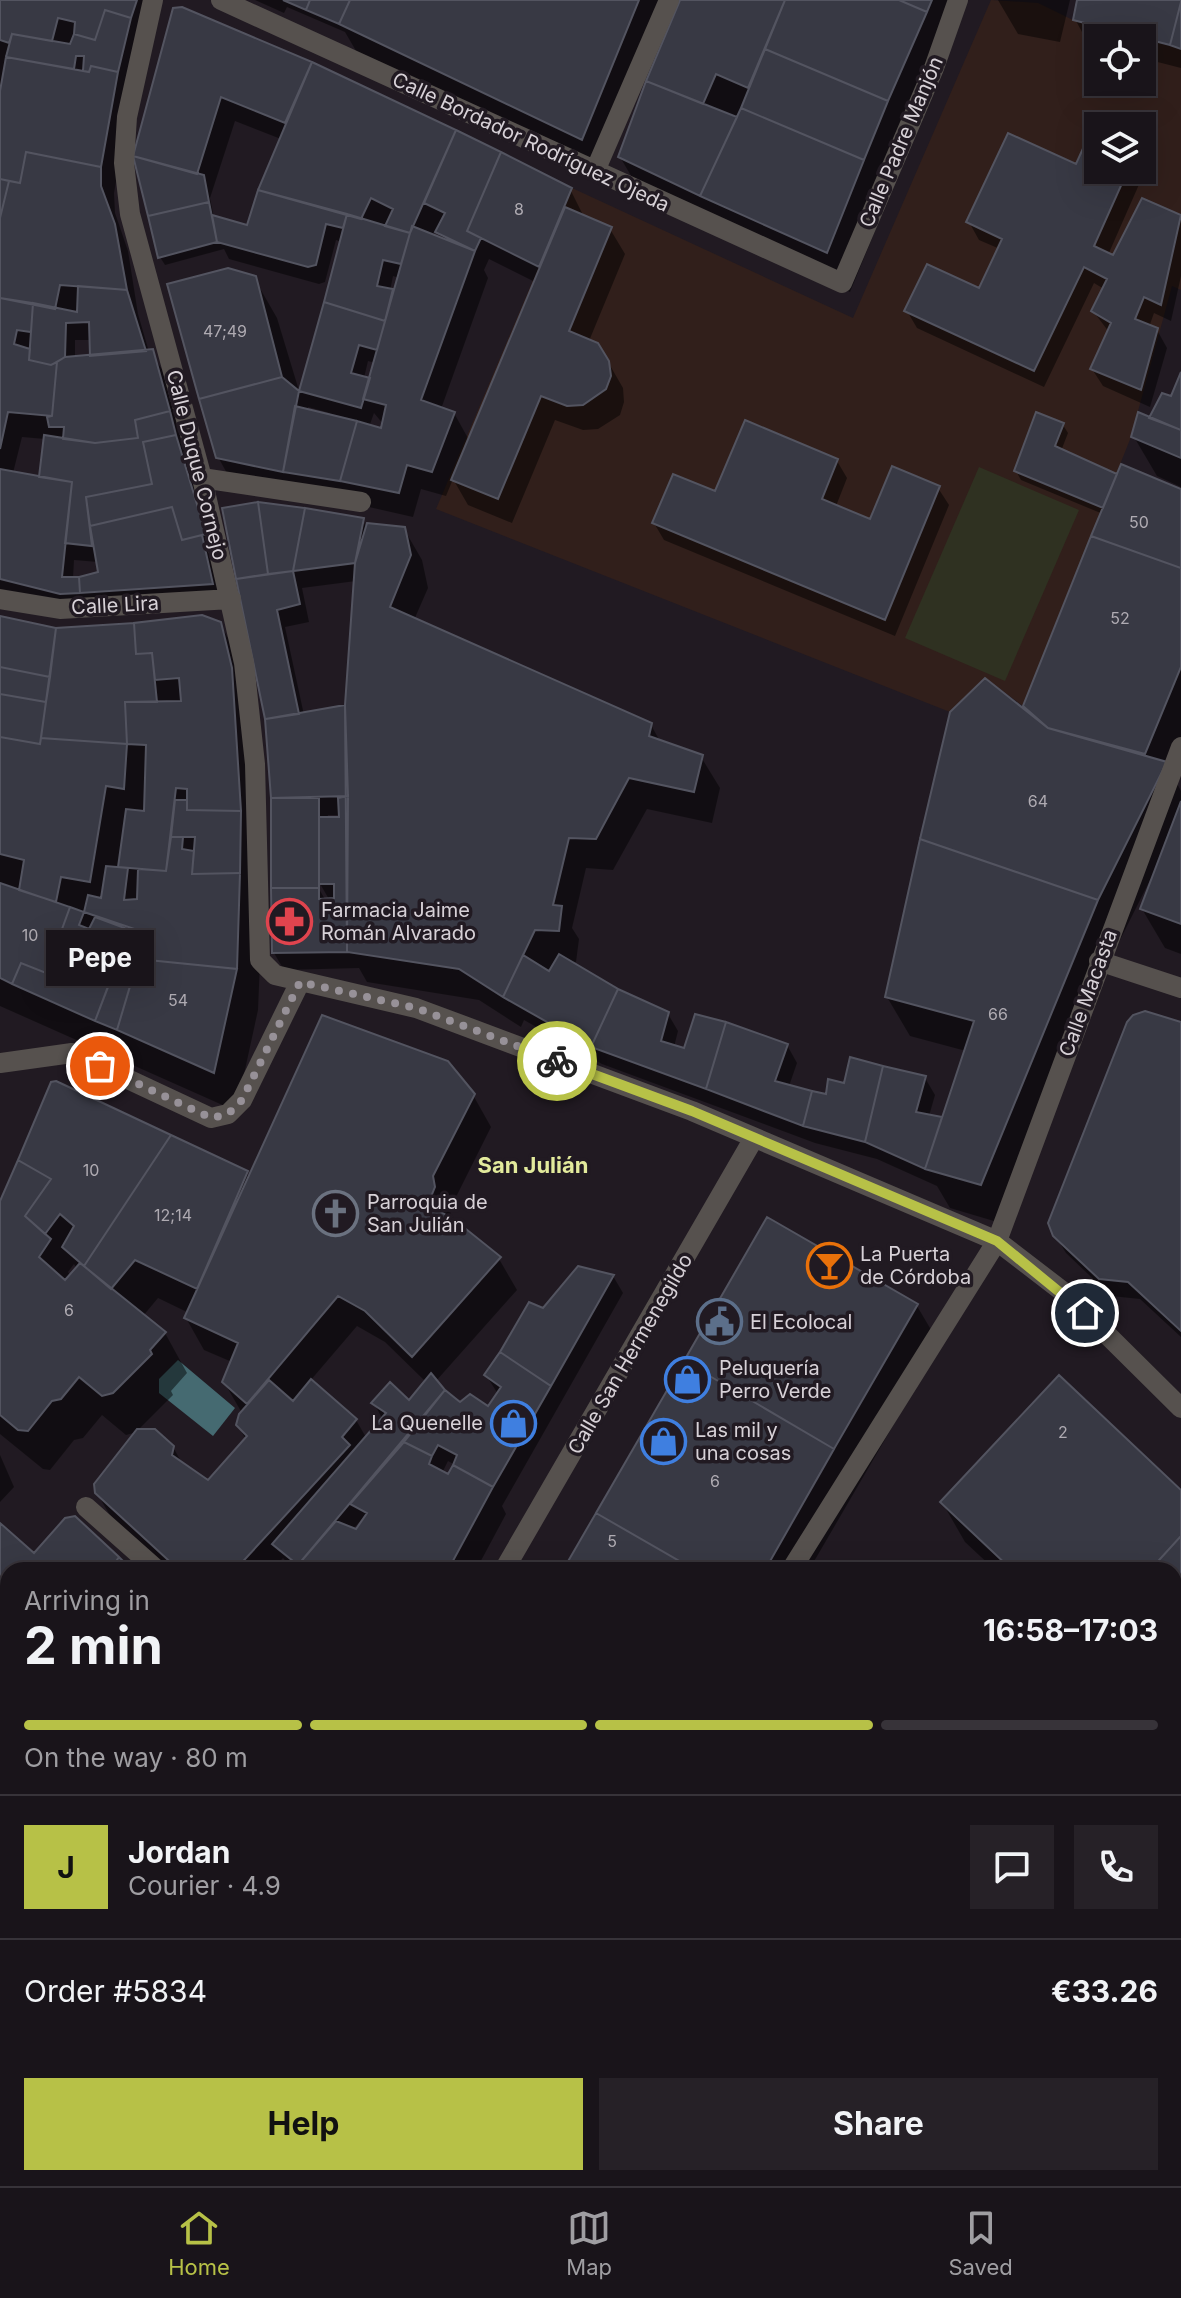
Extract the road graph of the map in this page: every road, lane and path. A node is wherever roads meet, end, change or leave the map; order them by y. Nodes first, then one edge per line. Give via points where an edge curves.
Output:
1 (153, 0) edge
2 (221, 0) edge
3 (669, 0) edge
4 (958, 0) edge
5 (595, 171) junction
6 (842, 283) joint
7 (202, 478) junction
8 (361, 502) dead end
9 (0, 599) edge
10 (231, 599) junction
11 (1181, 747) edge
12 (1099, 961) junction
13 (300, 982) junction
14 (1181, 988) edge
15 (0, 1063) edge
16 (754, 1138) junction
17 (997, 1241) junction
18 (1181, 1408) edge
19 (86, 1507) dead end
20 (148, 1562) edge
21 (509, 1562) edge
22 (796, 1562) edge

1 - 7 street, Calle Duque Cornejo via 127,117 124,163 130,214
2 - 5 street, Calle Bordador Rodríguez Ojeda
3 - 5 street
4 - 6 street, Calle Padre Manjón
5 - 6 street, Calle Bordador Rodríguez Ojeda
7 - 8 street
7 - 10 street, Calle Duque Cornejo
9 - 10 street, Calle Lira via 60,609
10 - 13 street, Calle Duque Cornejo via 255,764 260,960 275,975
11 - 12 street, Calle Macasta
12 - 14 street
12 - 17 street, Calle Macasta
13 - 15 street via 242,1100 228,1114 211,1118 72,1053
13 - 16 street via 416,1008
16 - 17 street
16 - 21 street, Calle San Hermenegildo
17 - 18 street via 1066,1294
17 - 22 street, Calle Macasta
19 - 20 street

